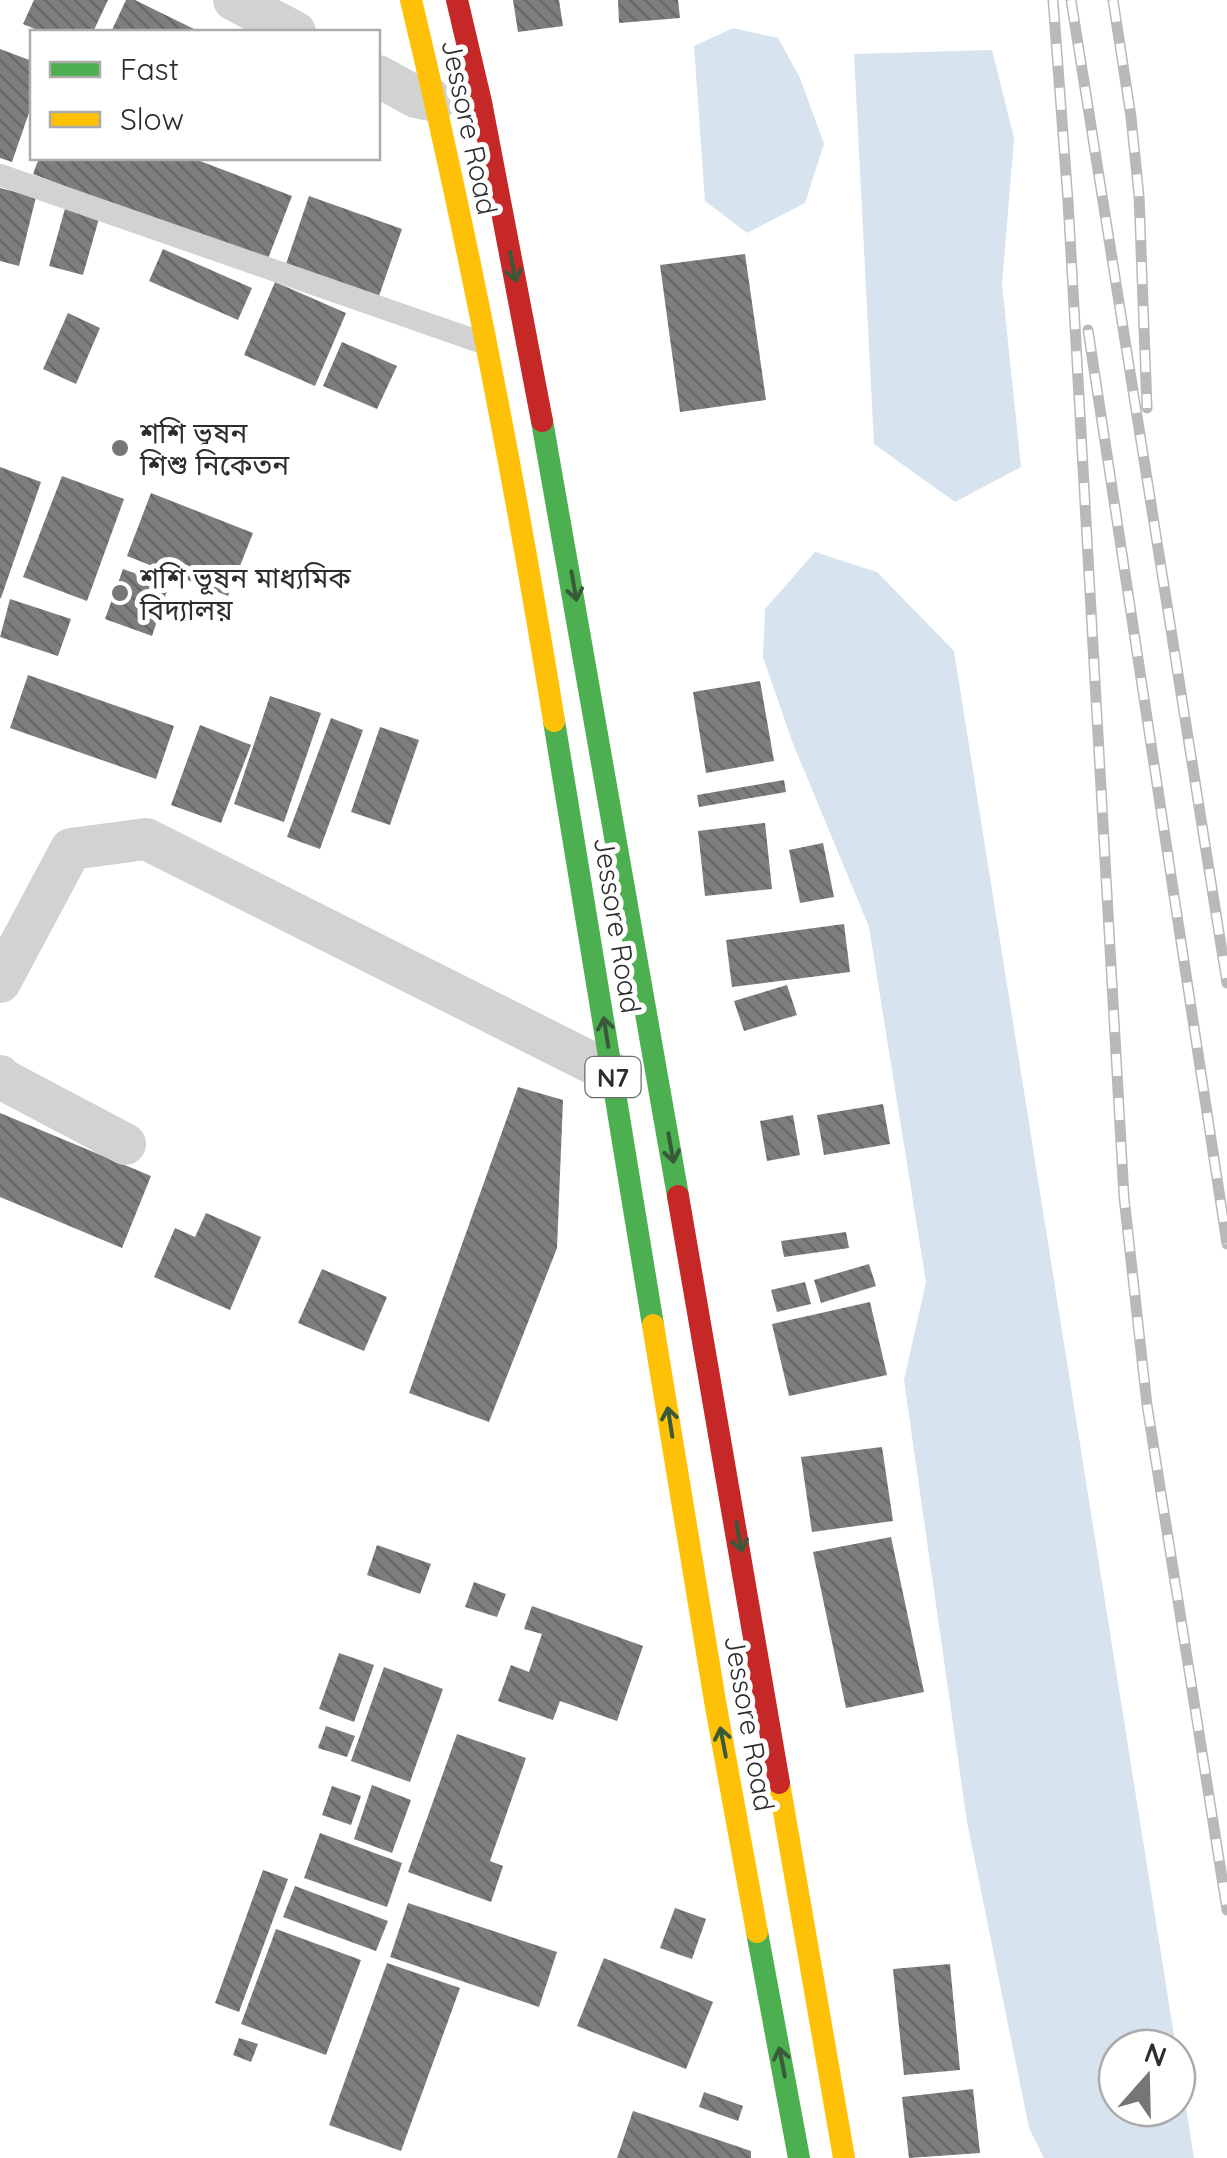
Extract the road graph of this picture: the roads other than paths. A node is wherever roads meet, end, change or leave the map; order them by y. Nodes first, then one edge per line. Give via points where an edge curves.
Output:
1 (234, 0) edge
2 (411, 0) edge
3 (457, 0) edge
4 (291, 30) edge
5 (380, 77) edge
6 (435, 101) junction
7 (0, 175) edge
8 (484, 343) junction
9 (0, 982) edge
10 (612, 1073) junction
11 (0, 1076) edge
12 (125, 1144) dead end
13 (799, 2158) edge
14 (844, 2158) edge

1 - 4 street
2 - 6 highway, Jessore Road / N7
3 -> 14 highway, Jessore Road / N7 via 568,556
5 - 6 street
6 - 8 highway, Jessore Road / N7
7 - 8 lane
10 -> 8 highway, Jessore Road / N7 via 530,574
9 - 10 street via 71,849 146,839
13 -> 10 highway, Jessore Road / N7 via 716,1707
11 - 12 street

